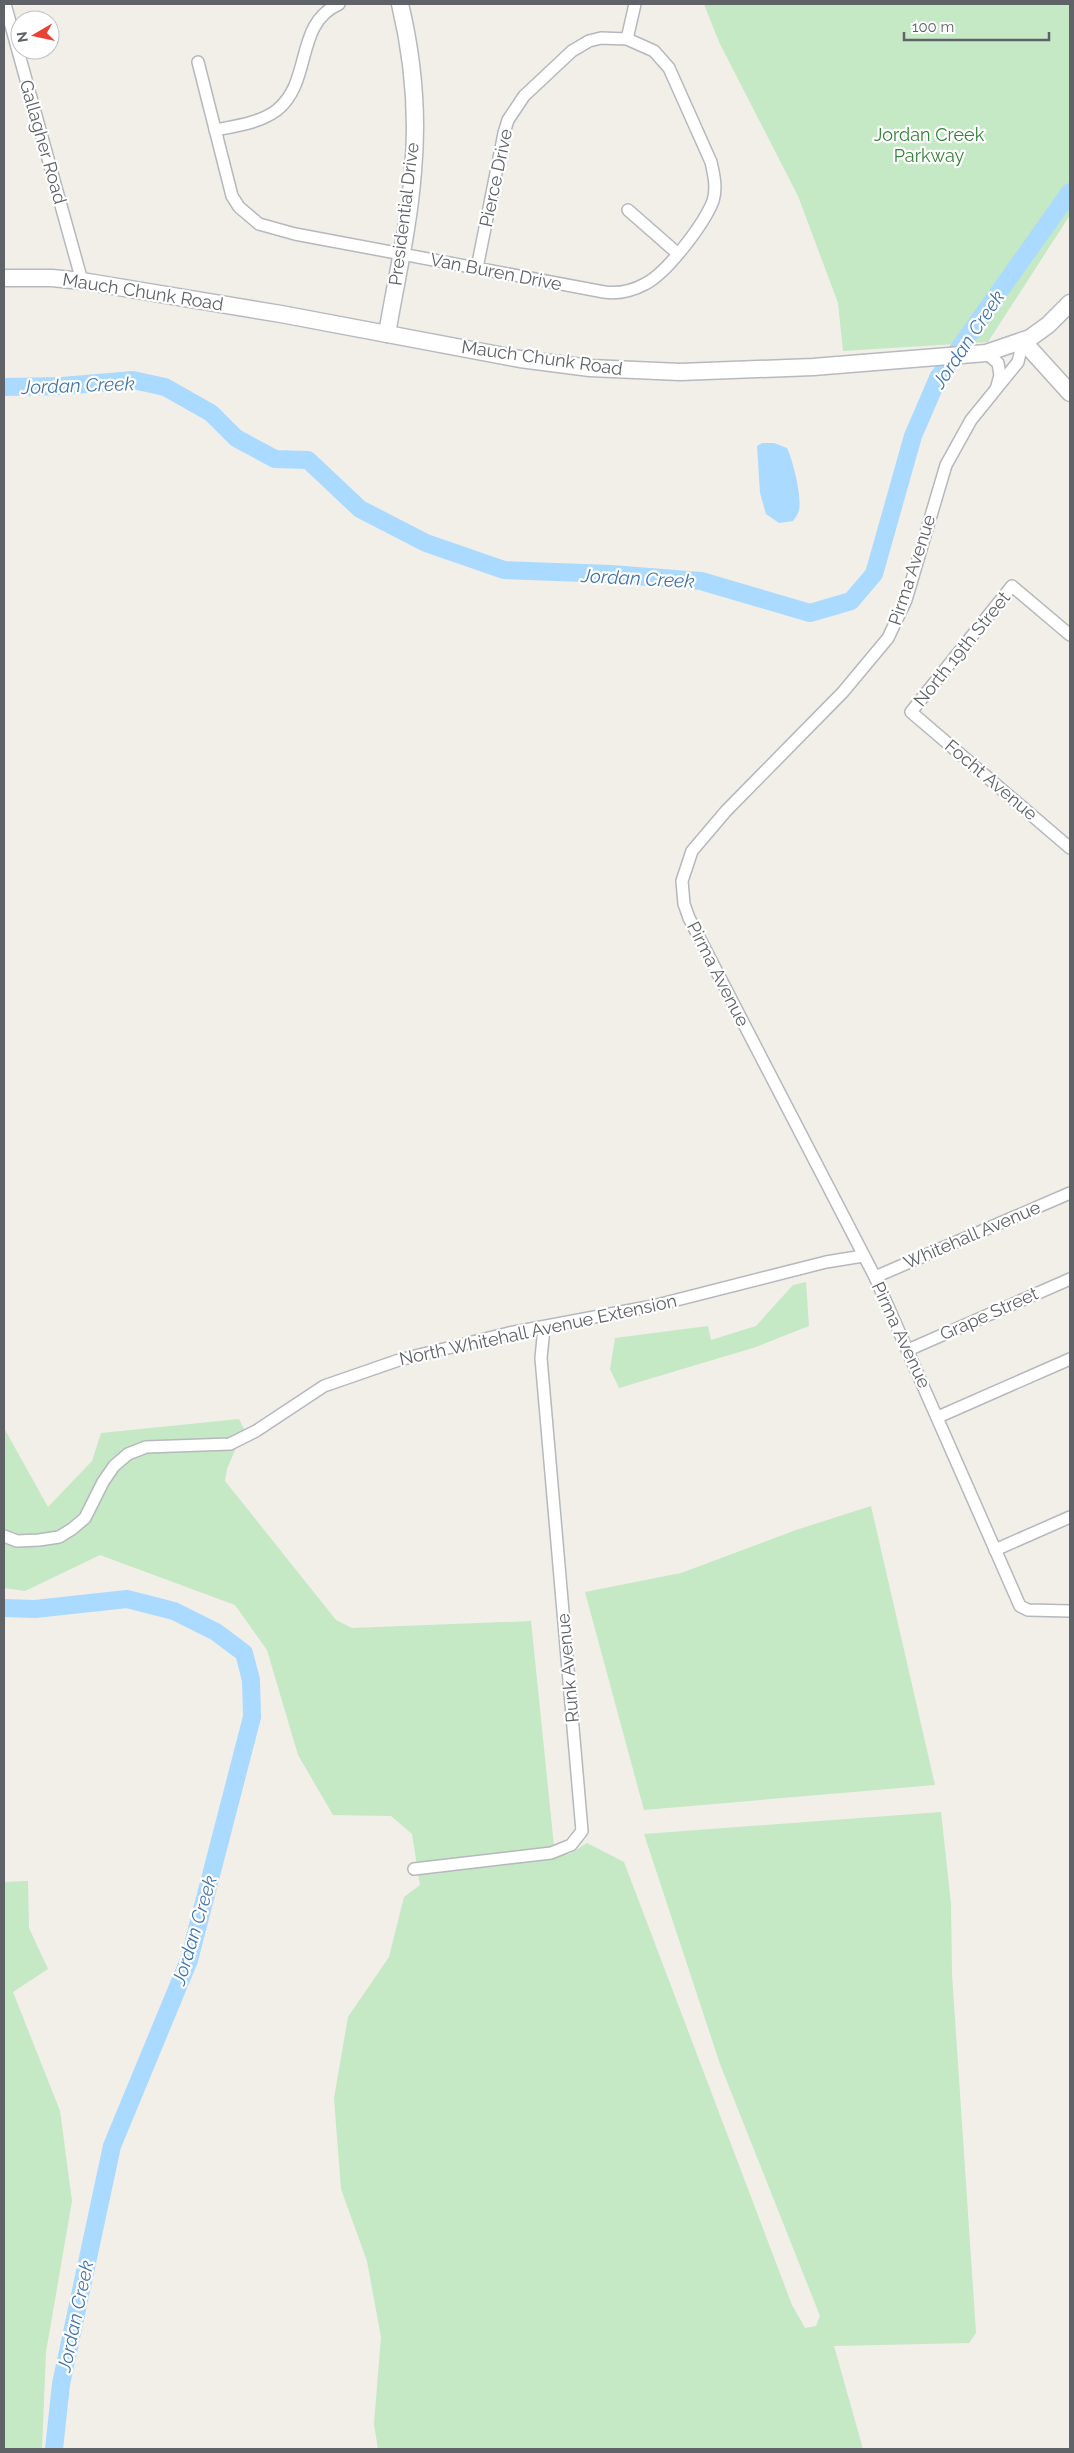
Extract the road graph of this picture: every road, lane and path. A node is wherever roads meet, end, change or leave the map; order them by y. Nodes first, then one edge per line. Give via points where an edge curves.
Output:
1 (5, 4) edge
2 (339, 4) edge
3 (400, 4) edge
4 (636, 4) edge
5 (323, 8) edge
6 (627, 39) junction
7 (198, 62) dead end
8 (215, 130) junction
9 (712, 162) joint
10 (628, 210) dead end
11 (677, 253) junction
12 (401, 254) junction
13 (477, 268) junction
14 (4, 278) edge
15 (82, 281) junction
16 (1070, 304) edge
17 (387, 334) junction
18 (1023, 341) junction
19 (986, 353) junction
20 (997, 386) junction
21 (1070, 393) edge
22 (1070, 635) edge
23 (912, 712) joint
24 (1070, 848) edge
25 (1070, 1193) edge
26 (863, 1256) junction
27 (874, 1277) junction
28 (1070, 1279) edge
29 (544, 1328) junction
30 (908, 1350) junction
31 (1070, 1359) edge
32 (938, 1417) junction
33 (1070, 1517) edge
34 (4, 1536) edge
35 (995, 1550) junction
36 (1070, 1611) edge
37 (414, 1870) dead end

1 - 15 street, Gallagher Road
2 - 5 street
3 - 12 main road, Presidential Drive via 413,82 415,140 411,194
4 - 6 street
5 - 8 street via 306,43 299,80 285,102 264,118
6 - 9 street, Pierce Drive via 654,51 669,68
6 - 13 street, Pierce Drive via 600,38 578,46 515,107 504,133
7 - 8 street, Van Buren Drive
8 - 12 street, Van Buren Drive via 232,196 239,208 254,220 271,229
9 - 11 street, Van Buren Drive via 715,176 713,200 701,225
10 - 11 street
11 - 13 street, Van Buren Drive via 647,284 622,292 604,292
12 - 13 street, Van Buren Drive
12 - 17 main road, Presidential Drive
14 - 15 main road, Mauch Chunk Road
15 - 17 main road, Mauch Chunk Road
16 - 18 main road, Mauch Chunk Road via 1042,330
17 - 19 main road, Mauch Chunk Road via 537,361 645,371 764,370
18 - 19 main road, Mauch Chunk Road
18 - 20 street, Pirma Avenue via 1018,362
18 - 21 main road
19 - 20 street via 998,363 1000,375
20 - 26 street, Pirma Avenue via 971,420 946,465 906,600 888,638 843,692 707,832 688,859 682,881 689,918
22 - 23 street, North 19th Street via 1012,586
23 - 24 street, Focht Avenue
25 - 27 street, Whitehall Avenue
26 - 27 street, Pirma Avenue
26 - 29 street, North Whitehall Avenue Extension
27 - 30 street, Pirma Avenue
28 - 30 street, Grape Street
29 - 34 street, North Whitehall Avenue Extension via 414,1356 340,1379 308,1394 274,1420 230,1444 146,1447 128,1454 114,1466 85,1518 60,1537 17,1541
29 - 37 street, Runk Avenue via 541,1358 582,1831 571,1845 551,1853
30 - 32 street, Pirma Avenue
31 - 32 street
32 - 35 street, Pirma Avenue
33 - 35 street
35 - 36 street, Pirma Avenue via 1020,1606 1034,1611

